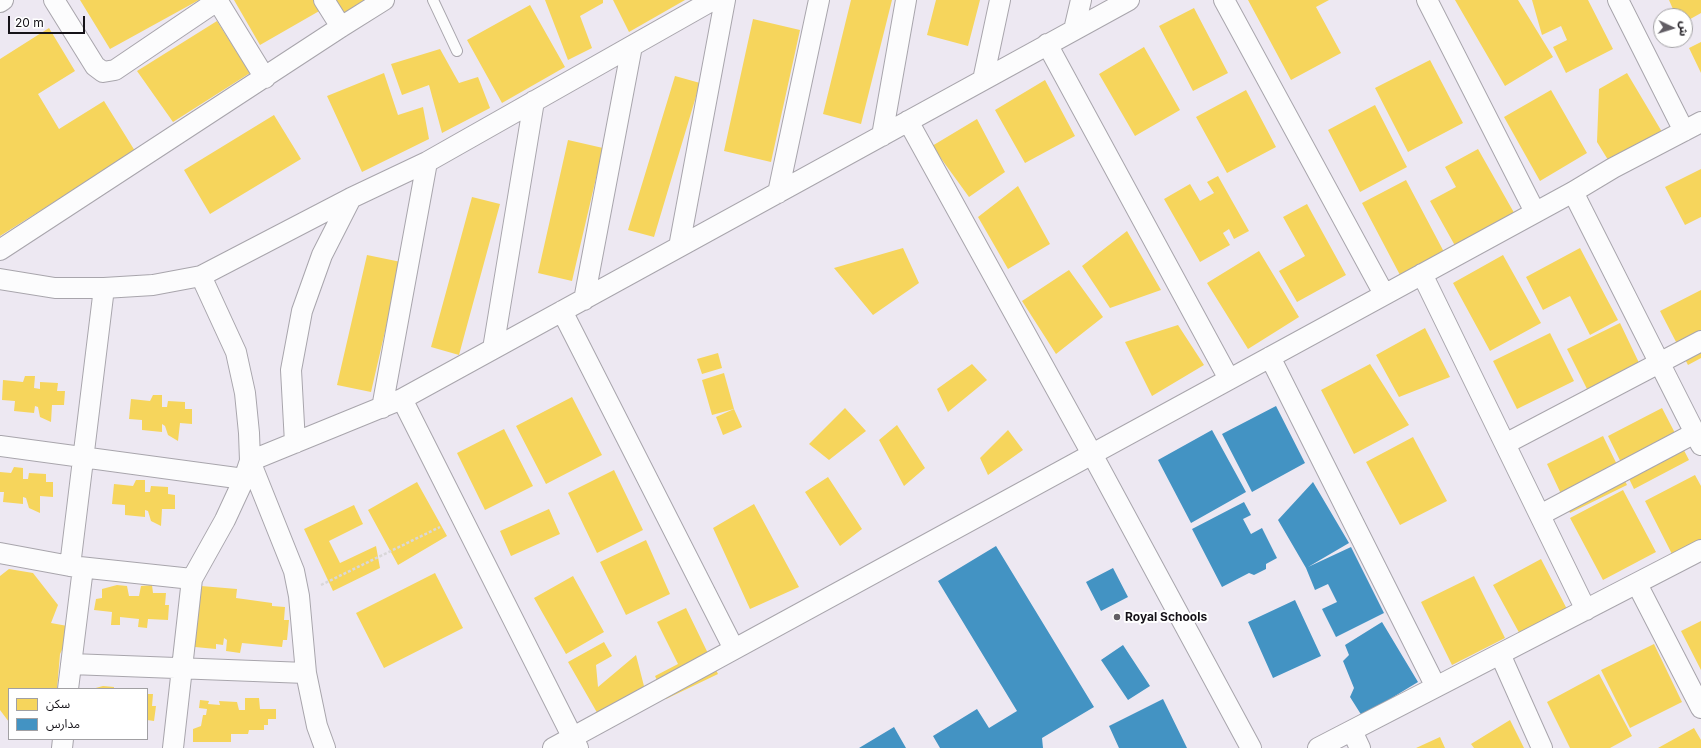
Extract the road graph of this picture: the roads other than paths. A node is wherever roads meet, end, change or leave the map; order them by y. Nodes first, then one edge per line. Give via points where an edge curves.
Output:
1 (4, 0) edge
2 (54, 0) edge
3 (217, 0) edge
4 (324, 0) edge
5 (384, 0) edge
6 (433, 0) edge
7 (713, 0) edge
8 (725, 0) edge
9 (819, 0) edge
10 (906, 0) edge
11 (1000, 0) edge
12 (1081, 0) edge
13 (1128, 0) edge
14 (1224, 0) edge
15 (1427, 0) edge
16 (1618, 0) edge
17 (0, 2) edge
18 (341, 27) junction
19 (1074, 30) junction
20 (1047, 44) junction
21 (632, 46) junction
22 (457, 51) dead end
23 (264, 78) junction
24 (983, 80) junction
25 (534, 101) junction
26 (908, 121) junction
27 (1692, 127) edge
28 (882, 136) junction
29 (427, 162) junction
30 (1573, 192) junction
31 (778, 193) junction
32 (350, 198) junction
33 (1535, 212) junction
34 (678, 247) junction
35 (0, 250) edge
36 (1422, 274) junction
37 (201, 276) junction
38 (0, 279) edge
39 (104, 288) junction
40 (1384, 294) junction
41 (584, 300) junction
42 (562, 311) junction
43 (1701, 341) edge
44 (493, 350) junction
45 (1270, 357) junction
46 (1660, 362) junction
47 (1229, 379) junction
48 (402, 399) junction
49 (382, 408) junction
50 (1698, 439) edge
51 (295, 442) junction
52 (1505, 444) junction
53 (0, 446) edge
54 (1092, 454) junction
55 (83, 457) junction
56 (250, 461) junction
57 (244, 479) junction
58 (1540, 515) junction
59 (1701, 550) edge
60 (0, 553) edge
61 (76, 567) junction
62 (192, 580) junction
63 (1637, 584) junction
64 (1586, 610) junction
65 (734, 649) junction
66 (1500, 654) junction
67 (71, 664) junction
68 (182, 669) junction
69 (306, 673) junction
70 (1436, 687) junction
71 (68, 688) edge
72 (1701, 708) edge
73 (1352, 730) junction
74 (575, 743) edge
75 (173, 748) edge
76 (325, 748) edge
77 (553, 748) edge
78 (1251, 748) edge
79 (1318, 748) edge
80 (1360, 748) edge
81 (1542, 748) edge

1 - 17 street
2 - 3 street via 95,66 103,72 115,70
3 - 23 street
4 - 18 street
5 - 18 street
6 - 22 lane
7 - 21 street
8 - 34 street
9 - 31 street
10 - 28 street
11 - 24 street
12 - 19 street
13 - 19 street
14 - 40 street
15 - 33 street
16 - 27 street
18 - 23 street
19 - 20 street
20 - 24 street
20 - 47 street
21 - 25 street
21 - 41 street
23 - 35 street
24 - 26 street
25 - 29 street
25 - 44 street
26 - 28 street
26 - 54 street
27 - 30 street
28 - 31 street
29 - 32 street
29 - 49 street
30 - 33 street
30 - 46 street
31 - 34 street
32 - 37 street
32 - 51 street via 322,255 302,311 291,370
33 - 36 street
34 - 41 street
36 - 40 street
36 - 52 street
37 - 39 street via 153,285
37 - 56 street via 236,352 246,393
38 - 39 street via 55,288
39 - 55 street
40 - 45 street
41 - 42 street
42 - 44 street
42 - 65 street
43 - 46 street
44 - 48 street
45 - 47 street
45 - 70 street
46 - 50 street
46 - 52 street
47 - 54 street
48 - 49 street
48 - 74 street
49 - 51 street
50 - 58 street
51 - 56 street
52 - 58 street
53 - 55 street
54 - 65 street
54 - 78 street
55 - 57 street
55 - 61 street
56 - 57 street
56 - 69 street via 294,571 299,596
57 - 62 street
58 - 64 street
59 - 63 street
60 - 61 street
61 - 62 street
61 - 67 street
62 - 68 street
63 - 64 street
63 - 72 street
64 - 66 street
65 - 74 street
66 - 70 street
66 - 81 street
67 - 68 street
67 - 71 street
68 - 69 street
68 - 75 street
69 - 76 street via 317,726
70 - 73 street
73 - 79 street
73 - 80 street
74 - 77 street

